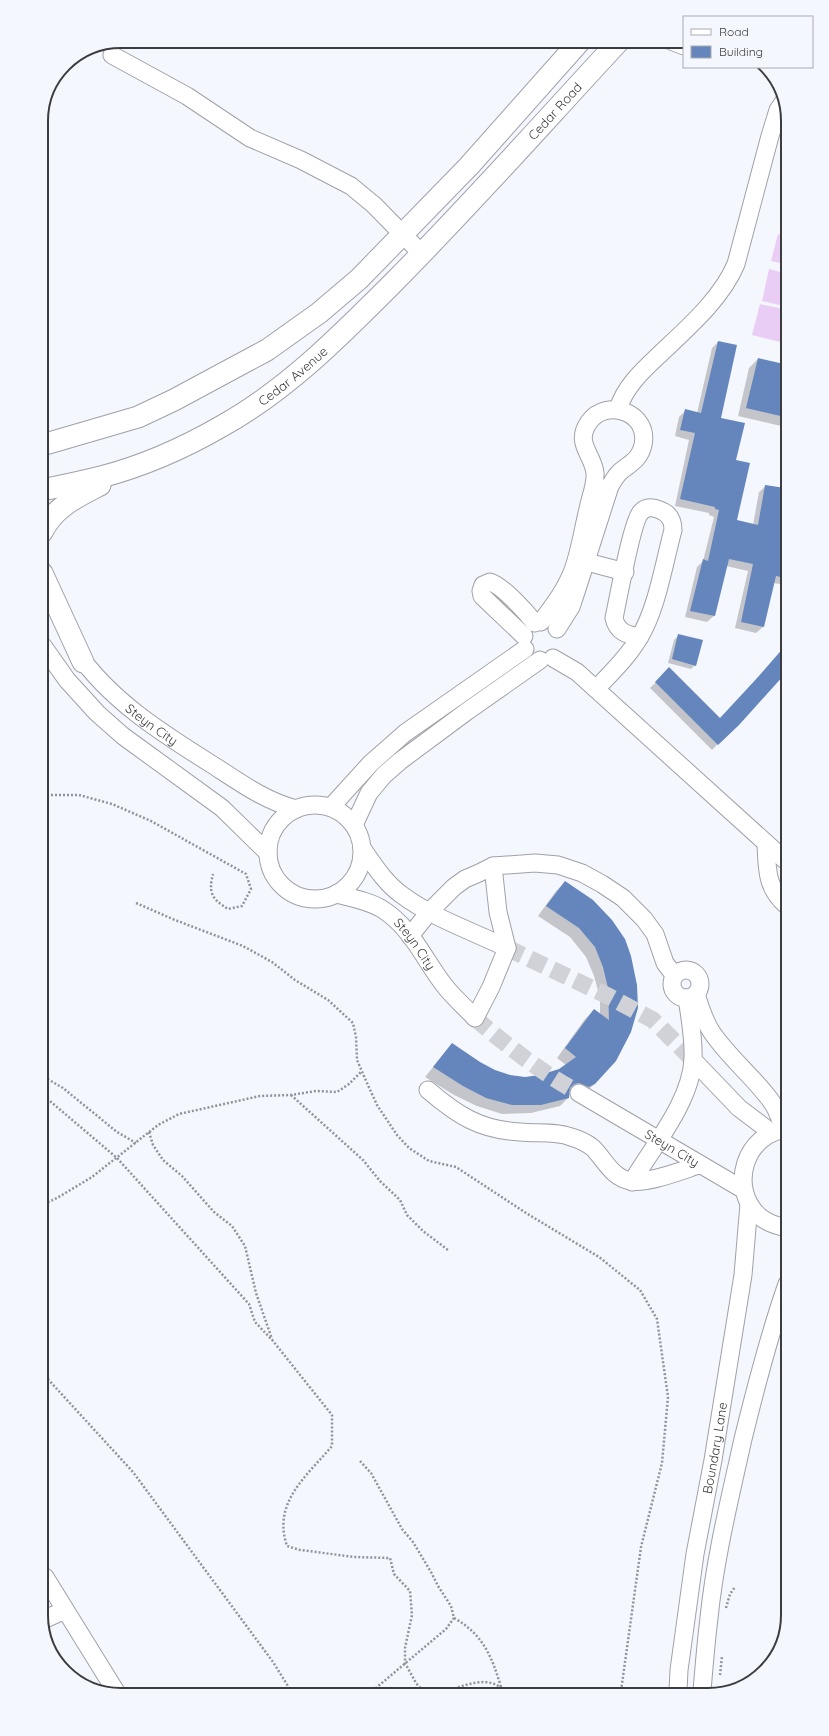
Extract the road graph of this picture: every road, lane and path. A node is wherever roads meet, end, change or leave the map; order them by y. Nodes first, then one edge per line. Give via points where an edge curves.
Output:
1 (574, 48) edge
2 (613, 48) edge
3 (112, 55) dead end
4 (780, 108) edge
5 (490, 180) joint
6 (403, 235) junction
7 (422, 254) junction
8 (611, 410) junction
9 (48, 444) edge
10 (146, 463) junction
11 (48, 489) edge
12 (48, 522) edge
13 (587, 562) junction
14 (625, 572) junction
15 (48, 586) edge
16 (48, 609) edge
17 (538, 623) junction
18 (558, 629) junction
19 (640, 637) junction
20 (524, 642) junction
21 (48, 653) edge
22 (551, 656) junction
23 (83, 662) junction
24 (596, 689) junction
25 (48, 795) edge
26 (331, 807) junction
27 (296, 809) junction
28 (354, 825) junction
29 (766, 843) junction
30 (362, 848) junction
31 (268, 853) junction
32 (781, 856) edge
33 (493, 866) junction
34 (213, 874) dead end
35 (336, 894) junction
36 (781, 900) edge
37 (136, 903) dead end
38 (429, 912) junction
39 (410, 936) junction
40 (507, 948) junction
41 (674, 974) junction
42 (691, 996) junction
43 (693, 1060) junction
44 (362, 1071) junction
45 (48, 1079) edge
46 (428, 1090) dead end
47 (579, 1092) tunnel mouth
48 (291, 1095) junction
49 (48, 1099) edge
50 (781, 1130) edge
51 (149, 1132) junction
52 (658, 1139) junction
53 (136, 1143) junction
54 (117, 1158) junction
55 (699, 1165) junction
56 (632, 1182) junction
57 (746, 1197) junction
58 (48, 1202) edge
59 (781, 1226) edge
60 (448, 1250) dead end
61 (781, 1300) edge
62 (273, 1341) junction
63 (48, 1379) edge
64 (360, 1461) dead end
65 (48, 1582) edge
66 (64, 1610) junction
67 (48, 1617) edge
68 (454, 1618) junction
69 (405, 1663) junction
70 (501, 1687) joint
71 (113, 1688) edge
72 (289, 1688) edge
73 (376, 1688) edge
74 (420, 1688) edge
75 (456, 1688) edge
76 (620, 1688) edge
77 (678, 1688) edge
78 (702, 1688) edge

1 - 6 main road, Cedar Road via 469,166
2 - 5 main road, Cedar Road
3 - 6 street via 187,96 250,138 301,160 351,186
4 - 8 street via 736,264 726,285 714,298 701,304 651,352 617,389
5 - 7 main road, Cedar Avenue
6 - 7 street
6 - 9 main road via 359,279 319,313 267,350 138,417
7 - 10 main road, Cedar Avenue via 333,343 297,374 256,405 222,426
8 - 13 street via 627,412 635,417 640,425 644,443 637,460 621,471 610,486
8 - 17 street via 595,415 584,430 584,449 595,473 576,560 563,591
10 - 11 main road, Cedar Avenue via 102,477
10 - 12 main road via 70,500
13 - 14 street
13 - 18 street via 571,607
14 - 19 street via 614,618 619,630 629,636
14 - 19 street via 634,526 641,512 646,508 665,512 673,523 673,530 652,608
15 - 23 main road
16 - 23 street, Steyn City
17 - 18 street via 553,625
17 - 20 street via 526,631
17 - 20 street via 496,585 490,582 483,585 482,596
18 - 22 street via 562,638
19 - 24 street
20 - 22 street via 533,658
20 - 26 street via 404,733 371,763
21 - 31 street, Steyn City via 67,680 97,713 123,736 222,808
22 - 24 street via 577,672
22 - 28 street via 466,712 400,761 369,793
23 - 27 street, Steyn City via 107,688 178,743 255,792
24 - 29 street
25 - 34 path via 79,795 112,804 151,821 246,874 251,889 242,906 228,909 215,901 210,886
26 - 27 street via 308,805
26 - 28 street via 344,814
27 - 31 street via 285,816 276,827 270,839
28 - 30 street via 360,836
29 - 32 street
29 - 36 street via 769,882
30 - 35 street via 362,859 353,880
30 - 38 street, Steyn City via 386,881
31 - 35 street via 279,882 291,892 306,898 321,899
33 - 38 street via 459,883
33 - 40 street via 498,912
33 - 41 street via 535,863 558,865 582,873 602,884 623,898 644,919 655,934 665,963
35 - 39 street, Steyn City via 369,902 382,909 395,918
37 - 44 path via 243,946 272,962 328,1000 353,1023 357,1060
38 - 39 street
38 - 40 street, Steyn City
39 - 40 street, Steyn City via 444,985 475,1018
41 - 42 street via 671,983 674,992 682,998
41 - 42 street via 686,969 695,972 700,985
42 - 43 street
42 - 50 street via 712,1032 772,1102 777,1111
43 - 50 street via 739,1108
43 - 52 street via 687,1088 678,1110
44 - 48 path via 337,1092 316,1091
44 - 76 path via 377,1105 409,1148 429,1161 456,1167 599,1257 640,1290 657,1319 668,1397 662,1463 641,1547
45 - 53 path via 63,1088 117,1132
46 - 56 street via 449,1108 470,1121 485,1126 500,1130 556,1133 571,1137 592,1148 615,1174
47 - 52 street, Steyn City
48 - 51 path via 260,1096 179,1114
48 - 60 path via 363,1160 400,1200 408,1215 423,1231
49 - 54 path
50 - 57 street, Boundary Lane via 758,1143 748,1156 743,1173
51 - 53 path
51 - 62 path via 153,1145 163,1160 182,1176 214,1212 232,1226 245,1246 256,1293
52 - 55 street, Steyn City
52 - 56 street
53 - 54 path
54 - 58 path via 92,1177
54 - 62 path via 249,1304 255,1322
55 - 56 street via 652,1179
55 - 57 street, Steyn City
57 - 59 street, Steyn City via 759,1216
57 - 77 street, Boundary Lane via 743,1275 695,1554
61 - 78 street, Boundary Lane via 756,1385 718,1557
62 - 69 path via 332,1415 332,1446 306,1473 290,1496 284,1517 283,1536 287,1546 355,1557 390,1558 394,1574 410,1591 412,1616 404,1648
63 - 72 path via 133,1472 273,1662
64 - 68 path via 371,1473 402,1529 431,1572 451,1606
65 - 66 street
66 - 67 street
66 - 71 street
68 - 69 path via 446,1629
68 - 70 path via 465,1624 480,1640 492,1658
69 - 73 path
69 - 74 path
70 - 75 path via 482,1681

